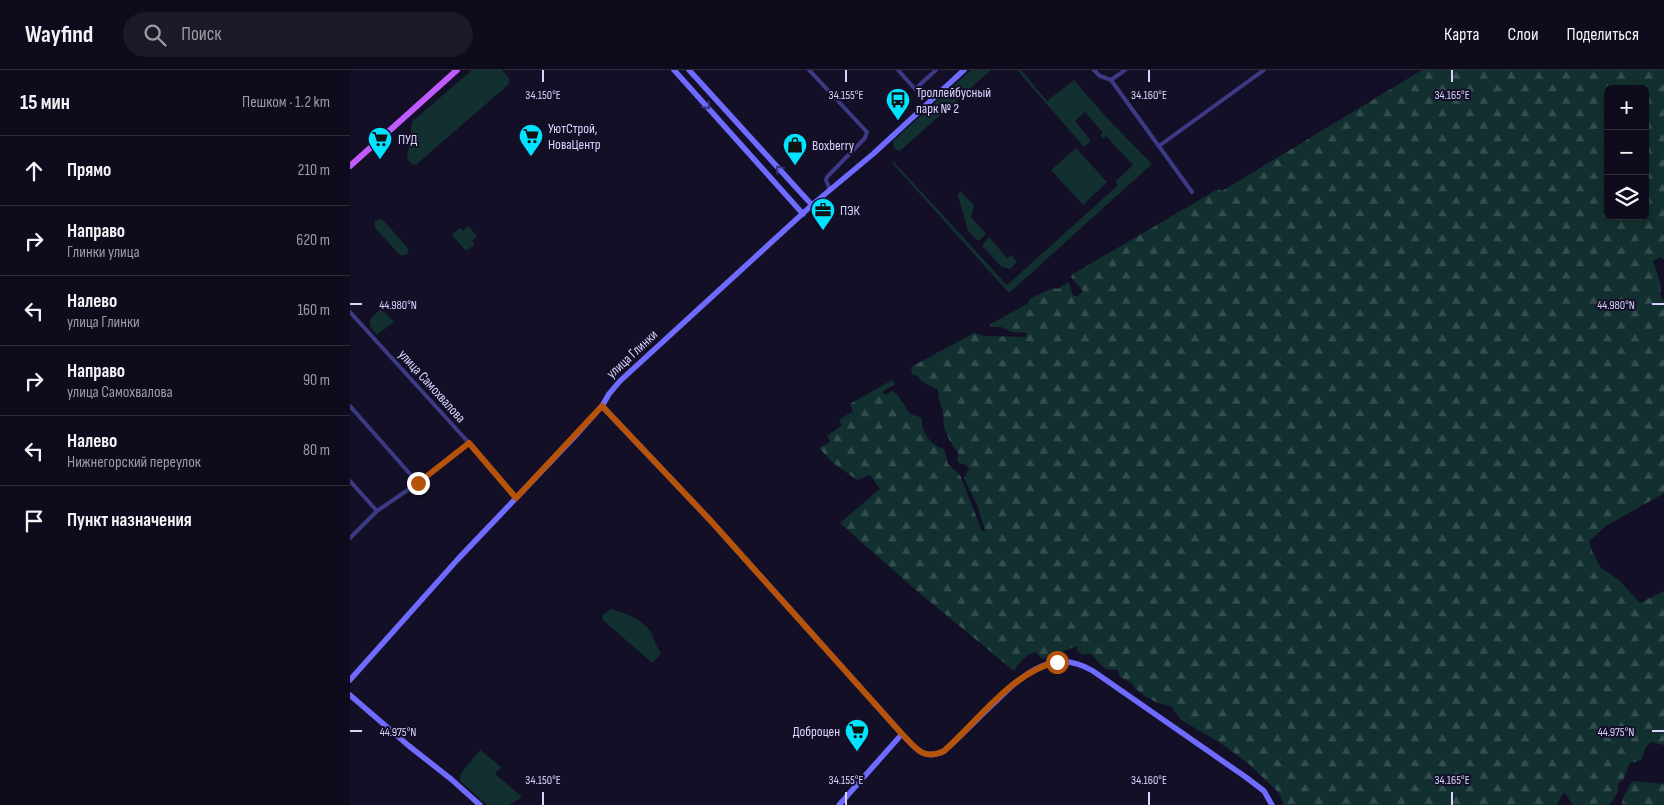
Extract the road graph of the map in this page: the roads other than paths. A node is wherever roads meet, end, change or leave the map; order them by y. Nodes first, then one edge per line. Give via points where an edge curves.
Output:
1 (457, 70) edge
2 (674, 70) edge
3 (689, 70) edge
4 (809, 70) edge
5 (898, 70) edge
6 (936, 70) edge
7 (964, 70) edge
8 (1094, 70) edge
9 (1125, 70) edge
10 (1264, 70) edge
11 (1111, 80) junction
12 (1159, 146) junction
13 (350, 166) edge
14 (830, 190) junction
15 (1192, 192) dead end
16 (812, 205) junction
17 (803, 214) junction
18 (350, 312) edge
19 (350, 406) edge
20 (602, 406) junction
21 (469, 443) junction
22 (350, 481) edge
23 (418, 483) junction
24 (516, 498) junction
25 (378, 511) junction
26 (350, 538) edge
27 (350, 680) edge
28 (350, 695) edge
29 (902, 734) junction
30 (480, 805) edge
31 (839, 805) edge
32 (1272, 805) edge

1 - 13 main road
2 -> 17 main road
16 -> 3 main road
4 - 14 street via 867,132 826,180
5 - 6 street via 915,89
7 - 14 main road, улица Глинки
8 - 11 street
9 - 11 street
10 - 12 street
11 - 12 street
12 - 15 street
14 - 16 main road, улица Глинки
16 - 17 main road, улица Глинки
17 - 20 main road, улица Глинки via 620,381
18 - 21 street, улица Самохвалова
19 - 23 street
20 - 24 main road, улица Глинки
20 - 29 main road via 710,520
21 - 23 street
21 - 24 street, улица Самохвалова
22 - 25 street
23 - 25 street
24 - 27 main road, улица Глинки
25 - 26 street
28 - 30 main road
29 - 31 main road
29 - 32 main road via 920,752 932,756 944,751 1025,675 1050,663 1071,662 1093,671 1223,760 1259,786

